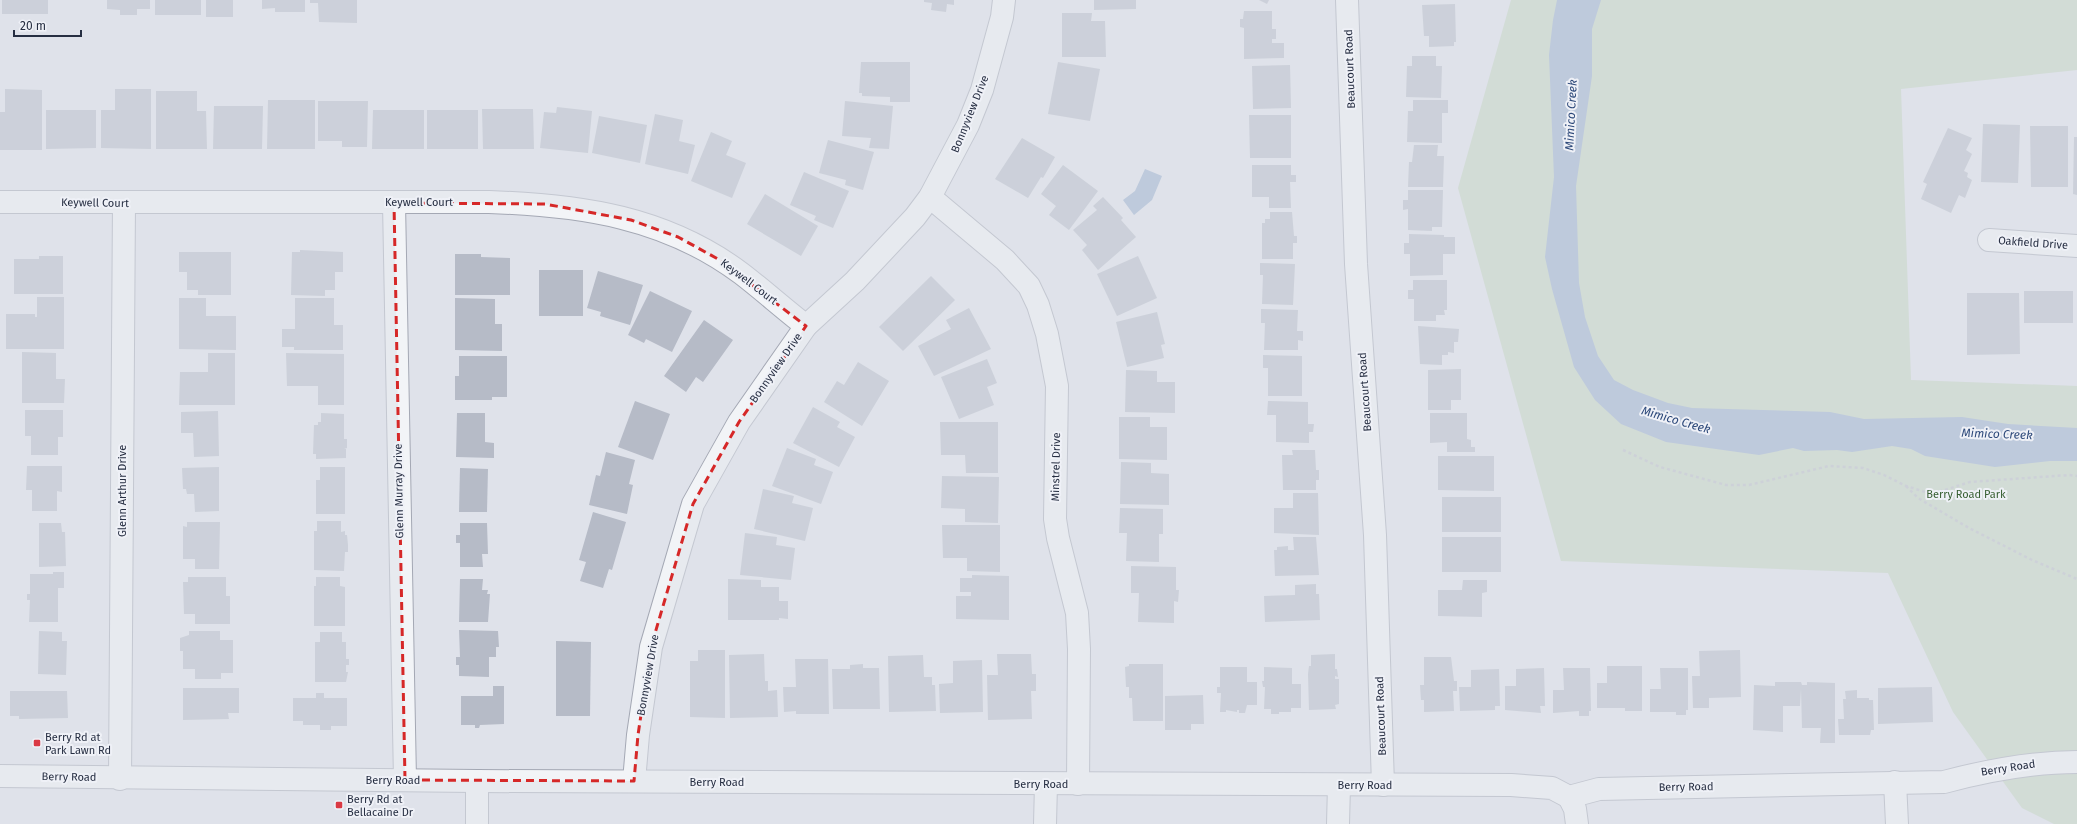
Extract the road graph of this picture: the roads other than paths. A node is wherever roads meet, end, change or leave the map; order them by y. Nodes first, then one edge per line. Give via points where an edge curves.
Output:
1 (1004, 0) edge
2 (1347, 0) edge
3 (930, 197) junction
4 (0, 202) edge
5 (124, 203) junction
6 (394, 203) junction
7 (1989, 240) dead end
8 (2077, 246) edge
9 (806, 326) junction
10 (2077, 762) edge
11 (0, 776) edge
12 (120, 779) junction
13 (405, 780) junction
14 (477, 781) junction
15 (634, 781) junction
16 (1895, 782) junction
17 (1046, 784) junction
18 (1078, 784) junction
19 (1339, 785) junction
20 (1383, 785) junction
21 (1569, 797) junction
22 (477, 824) edge
23 (1045, 824) edge
24 (1338, 824) edge
25 (1577, 824) edge
26 (1897, 824) edge

1 - 3 street, Bonnyview Drive via 982,90 968,125
2 - 20 street, Beaucourt Road via 1356,264 1375,535
3 - 9 street, Bonnyview Drive via 915,217 855,281
3 - 18 street, Minstrel Drive via 1005,260 1029,286 1047,334 1057,386 1055,519 1077,613
4 - 5 street, Keywell Court
5 - 6 street, Keywell Court
5 - 12 street, Glenn Arthur Drive
6 - 9 street, Keywell Court via 545,204 591,210 631,220 678,236 718,259
6 - 13 street, Glenn Murray Drive
7 - 8 street, Oakfield Drive
9 - 15 street, Bonnyview Drive via 739,422 693,504 651,647
10 - 16 street, Berry Road via 2013,766 1944,782
11 - 12 street, Berry Road
12 - 13 street, Berry Road
13 - 14 street, Berry Road
14 - 15 street, Berry Road
14 - 22 street
15 - 17 street, Berry Road
16 - 21 street, Berry Road via 1599,789
16 - 26 street
17 - 18 street, Berry Road
17 - 23 street
18 - 19 street, Berry Road
19 - 20 street, Berry Road
19 - 24 street
20 - 21 street, Berry Road via 1532,785 1552,788
21 - 25 street via 1575,809

